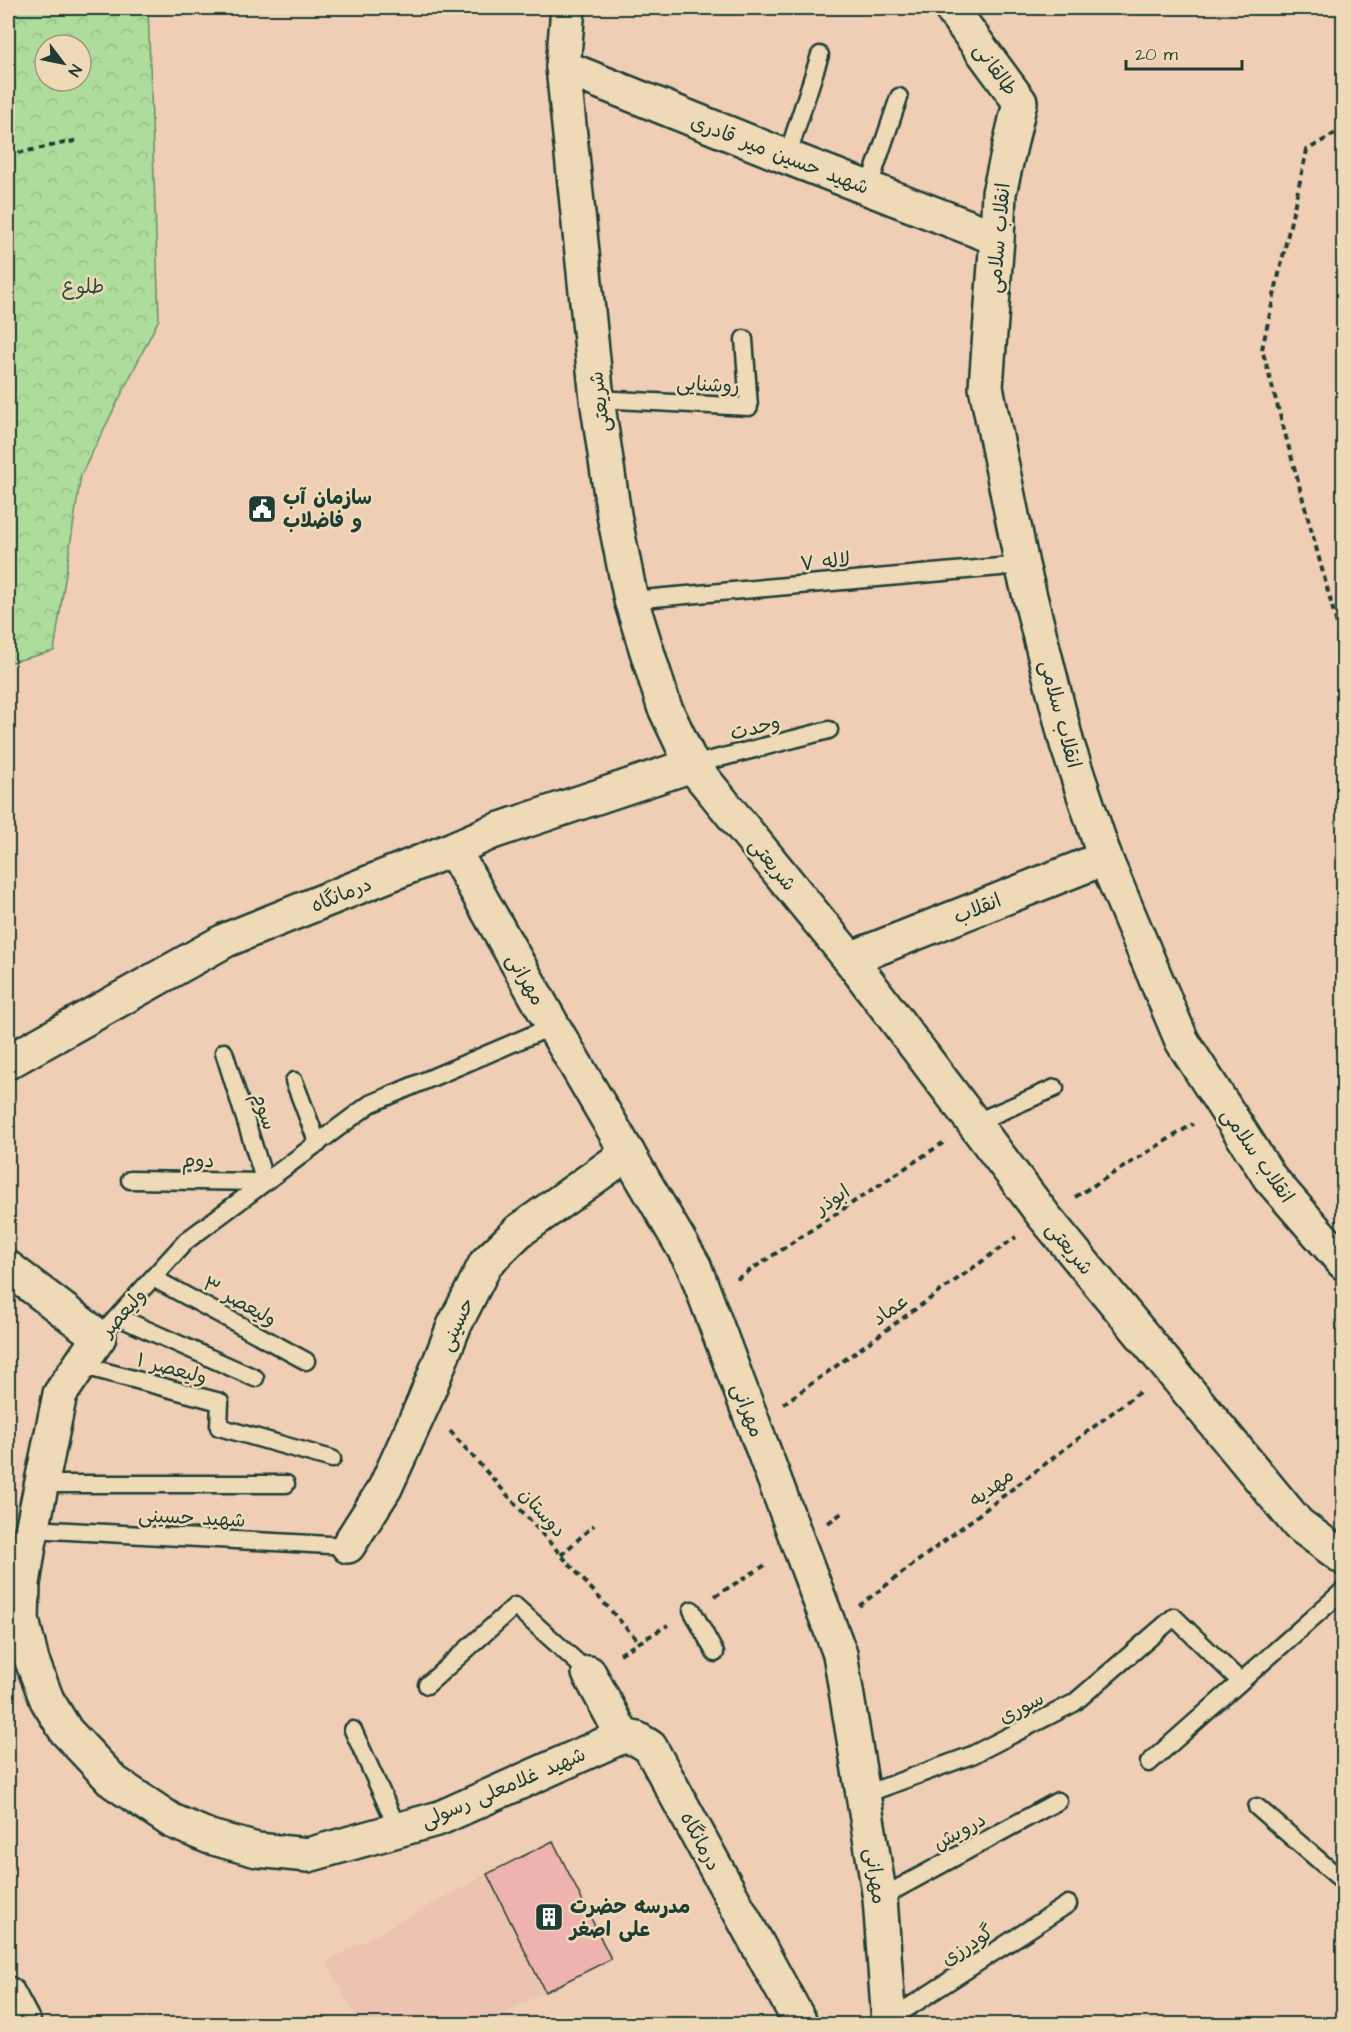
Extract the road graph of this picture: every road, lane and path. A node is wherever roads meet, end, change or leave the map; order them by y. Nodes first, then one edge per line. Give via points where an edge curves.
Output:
1 (568, 8) edge
2 (951, 8) edge
3 (820, 55) dead end
4 (563, 67) junction
5 (899, 97) dead end
6 (1020, 102) joint
7 (1344, 128) edge
8 (79, 140) dead end
9 (8, 155) edge
10 (787, 157) junction
11 (868, 189) junction
12 (998, 238) junction
13 (744, 339) dead end
14 (597, 399) junction
15 (1022, 565) junction
16 (631, 600) junction
17 (1344, 650) edge
18 (829, 730) dead end
19 (692, 765) junction
20 (453, 849) junction
21 (1105, 858) junction
22 (850, 959) junction
23 (553, 1026) junction
24 (224, 1052) dead end
25 (8, 1062) edge
26 (294, 1081) dead end
27 (1055, 1088) dead end
28 (1223, 1105) junction
29 (974, 1123) junction
30 (318, 1144) junction
31 (627, 1153) junction
32 (130, 1180) dead end
33 (265, 1182) junction
34 (1044, 1216) junction
35 (1344, 1263) edge
36 (8, 1268) edge
37 (153, 1278) junction
38 (706, 1300) junction
39 (109, 1327) junction
40 (306, 1361) dead end
41 (80, 1365) junction
42 (1170, 1369) junction
43 (255, 1378) dead end
44 (424, 1402) junction
45 (753, 1425) junction
46 (332, 1459) dead end
47 (42, 1484) junction
48 (286, 1484) dead end
49 (594, 1525) dead end
50 (33, 1529) junction
51 (348, 1546) joint
52 (561, 1555) junction
53 (1344, 1558) edge
54 (1344, 1590) edge
55 (692, 1610) dead end
56 (830, 1628) junction
57 (639, 1642) dead end
58 (715, 1653) dead end
59 (589, 1673) joint
60 (1240, 1681) junction
61 (427, 1685) dead end
62 (353, 1730) dead end
63 (623, 1736) junction
64 (1149, 1763) dead end
65 (114, 1782) joint
66 (863, 1795) junction
67 (1058, 1801) dead end
68 (1257, 1807) dead end
69 (398, 1829) junction
70 (1344, 1882) edge
71 (880, 1898) junction
72 (1068, 1904) dead end
73 (8, 1994) edge
74 (889, 2022) edge
75 (24, 2025) edge
76 (801, 2025) edge

1 - 4 street, شریعتی
2 - 6 street, طالقانی
3 - 10 lane
4 - 10 street, شهید حسین میر قادری
4 - 14 street, شریعتی
5 - 11 lane
6 - 12 street, انقلاب سلامی via 999,193
7 - 17 path via 1307,150 1262,349
8 - 9 path
10 - 11 street, شهید حسین میر قادری
11 - 12 street, شهید حسین میر قادری
12 - 15 street, انقلاب سلامی via 986,387
13 - 14 lane, روشنایی via 749,407
14 - 16 street, شریعتی
15 - 16 lane, لاله ۷
15 - 21 street, انقلاب سلامی via 1068,744
16 - 19 street, شریعتی via 664,706
18 - 19 lane, وحدت
19 - 20 street, درمانگاه via 492,832
19 - 22 street, شریعتی
20 - 23 street, مهرانی
20 - 25 street, درمانگاه via 226,939
21 - 22 street, انقلاب
21 - 28 street, انقلاب سلامی via 1182,1041
22 - 29 street, شریعتی
23 - 30 lane, ولیعصر via 370,1104
23 - 31 street, مهرانی
24 - 33 lane, سوم
26 - 30 lane
27 - 29 lane
28 - 34 path, عماد
28 - 35 street, انقلاب سلامی via 1270,1178
29 - 34 street, شریعتی
29 - 38 path, ابوذر
30 - 33 lane, ولیعصر
31 - 38 street, مهرانی via 694,1266
31 - 44 street, حسینی via 519,1231 486,1263 454,1326
32 - 33 lane, دوم
33 - 37 lane, ولیعصر via 186,1241
34 - 42 street, شریعتی
34 - 45 path, عماد
36 - 39 street
37 - 39 lane, ولیعصر
37 - 40 lane, ولیعصر ۳
38 - 45 street, مهرانی
39 - 41 street, ولیعصر
39 - 43 lane
41 - 46 lane, ولیعصر ۱ via 220,1402 219,1427
41 - 47 street, ولیعصر via 60,1394
42 - 53 street, شریعتی via 1298,1524
42 - 56 path, مهدیه
44 - 51 street, حسینی via 385,1488
44 - 52 path, دوستان
45 - 56 street, مهرانی
47 - 48 lane
47 - 50 street, ولیعصر
49 - 52 path
50 - 51 lane, شهید حسینی
50 - 65 street, ولیعصر via 23,1584 22,1620 32,1661 47,1700 66,1731
52 - 57 path, دوستان
54 - 60 lane
55 - 58 lane
56 - 66 street, مهرانی via 840,1654
59 - 61 lane via 515,1606
59 - 63 street
60 - 64 lane
60 - 66 lane, سوری via 1174,1617 1074,1703 972,1755
62 - 69 lane
63 - 69 street, شهید غلامعلی رسولی via 440,1818
63 - 76 street, درمانگاه via 650,1747
65 - 69 street, شهید غلامعلی رسولی via 172,1821 256,1850 308,1855
66 - 71 street, مهرانی
67 - 71 lane, درویش
68 - 70 lane
71 - 74 street, مهرانی
72 - 74 lane, گودرزی
73 - 75 street

